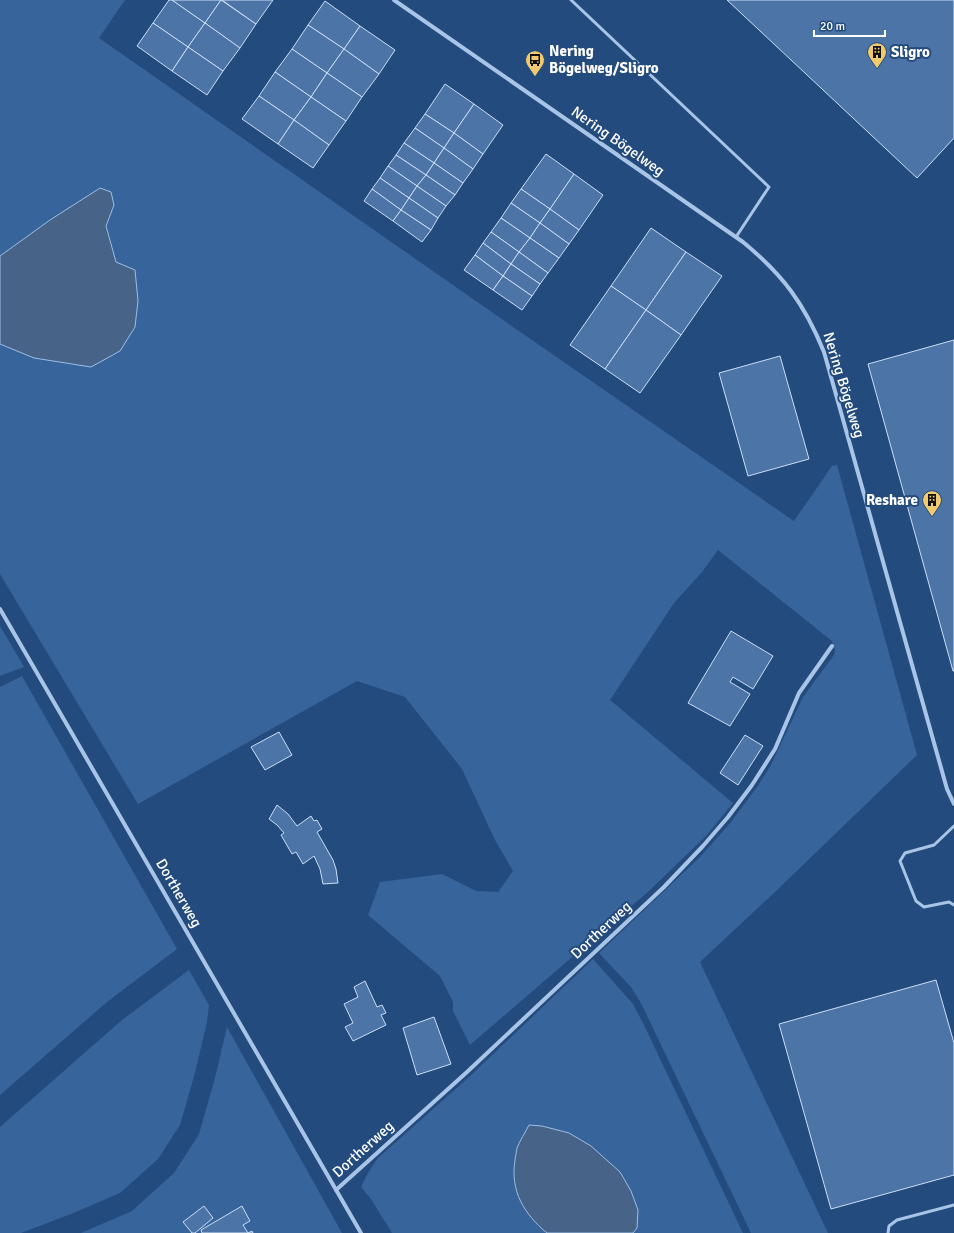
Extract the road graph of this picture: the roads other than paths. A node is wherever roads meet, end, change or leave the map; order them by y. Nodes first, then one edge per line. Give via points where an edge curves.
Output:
1 (394, 0) edge
2 (570, 0) edge
3 (736, 237) junction
4 (0, 609) edge
5 (832, 646) dead end
6 (954, 804) edge
7 (954, 826) edge
8 (954, 905) edge
9 (336, 1190) junction
10 (954, 1205) edge
11 (361, 1233) edge
12 (888, 1233) edge

1 - 3 street, Nering Bögelweg
2 - 3 lane via 769,187
3 - 6 street, Nering Bögelweg via 763,258 781,277 808,315 824,352 947,790
4 - 9 street, Dortherweg
5 - 9 street, Dortherweg via 799,693 775,749 752,785 703,846 467,1072
7 - 8 lane via 934,845 905,853 900,861 916,901 924,907 949,902
9 - 11 street, Dortherweg
10 - 12 lane via 897,1220 889,1226

